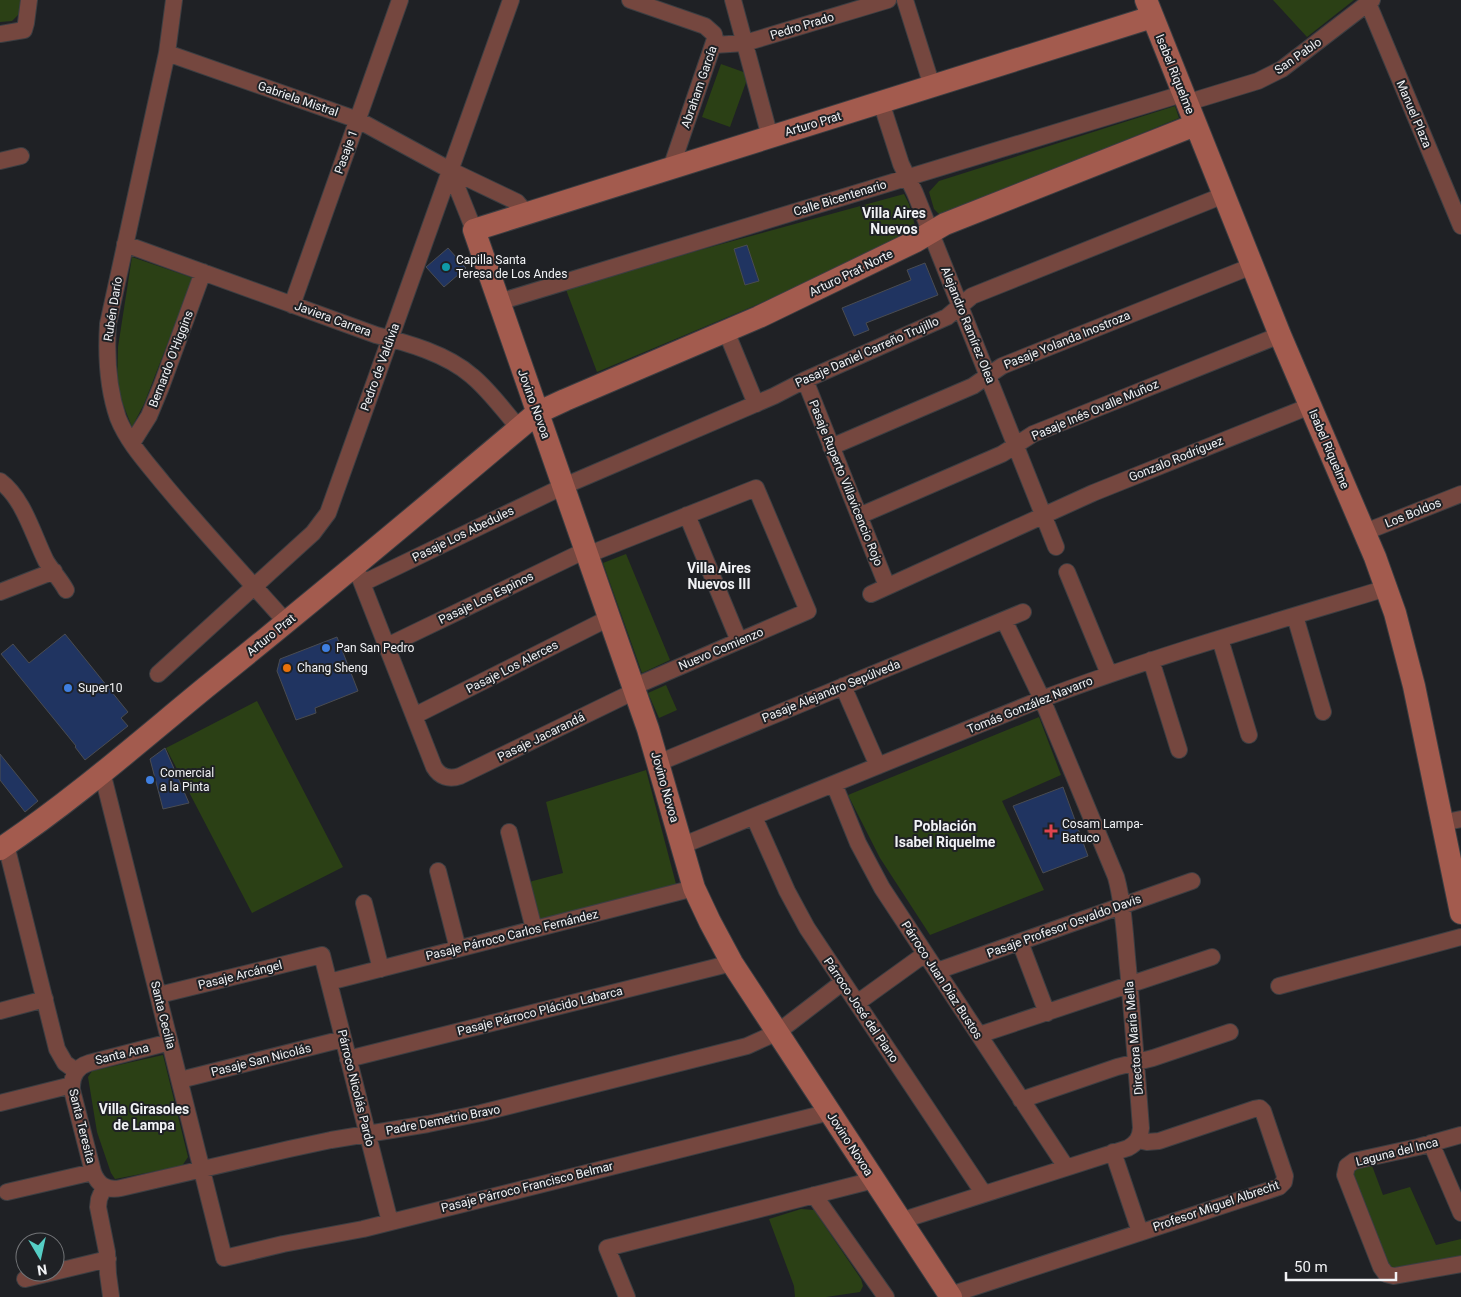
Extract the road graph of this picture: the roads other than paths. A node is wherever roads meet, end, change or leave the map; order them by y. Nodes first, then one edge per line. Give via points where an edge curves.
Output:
1 (29, 0) edge
2 (174, 0) edge
3 (400, 0) edge
4 (511, 0) edge
5 (733, 0) edge
6 (888, 0) edge
7 (904, 0) edge
8 (641, 2) edge
9 (1370, 2) edge
10 (1149, 9) edge
11 (0, 34) edge
12 (745, 43) junction
13 (714, 45) junction
14 (167, 53) junction
15 (932, 86) junction
16 (1184, 99) junction
17 (881, 102) junction
18 (358, 120) junction
19 (1195, 125) junction
20 (770, 137) junction
21 (21, 156) dead end
22 (0, 161) edge
23 (671, 168) junction
24 (450, 170) junction
25 (908, 178) junction
26 (1224, 196) junction
27 (527, 214) junction
28 (1461, 226) edge
29 (474, 230) junction
30 (931, 232) junction
31 (125, 244) junction
32 (1252, 266) junction
33 (203, 272) junction
34 (498, 302) junction
35 (292, 305) junction
36 (960, 306) junction
37 (726, 331) junction
38 (1280, 334) junction
39 (391, 339) junction
40 (988, 375) junction
41 (805, 380) junction
42 (756, 404) junction
43 (1310, 406) junction
44 (537, 413) junction
45 (519, 428) junction
46 (132, 443) junction
47 (1016, 445) junction
48 (831, 447) junction
49 (0, 481) edge
50 (564, 486) junction
51 (1461, 494) edge
52 (687, 515) junction
53 (859, 516) junction
54 (1044, 516) junction
55 (1365, 532) junction
56 (1056, 547) dead end
57 (587, 552) junction
58 (54, 571) junction
59 (1066, 572) dead end
60 (359, 575) junction
61 (255, 586) junction
62 (887, 586) junction
63 (1387, 588) junction
64 (66, 590) dead end
65 (0, 592) edge
66 (871, 594) dead end
67 (1023, 612) dead end
68 (1295, 616) junction
69 (610, 618) junction
70 (1004, 620) junction
71 (286, 622) junction
72 (1220, 638) junction
73 (739, 641) junction
74 (387, 646) junction
75 (1151, 660) junction
76 (158, 674) dead end
77 (1109, 674) junction
78 (843, 686) junction
79 (634, 689) junction
80 (1042, 699) junction
81 (1323, 712) dead end
82 (414, 716) junction
83 (1249, 734) dead end
84 (1179, 750) dead end
85 (658, 763) junction
86 (878, 766) junction
87 (102, 772) junction
88 (834, 784) junction
89 (754, 817) junction
90 (1452, 821) edge
91 (509, 832) dead end
92 (681, 846) junction
93 (3, 847) edge
94 (438, 871) dead end
95 (1192, 881) dead end
96 (694, 888) junction
97 (364, 903) dead end
98 (1122, 906) junction
99 (1461, 914) edge
100 (534, 930) junction
101 (1461, 937) edge
102 (1020, 942) junction
103 (458, 949) junction
104 (925, 954) junction
105 (322, 955) joint
106 (1212, 957) dead end
107 (732, 963) junction
108 (381, 969) junction
109 (937, 971) junction
110 (329, 982) junction
111 (843, 982) junction
112 (1129, 985) junction
113 (1279, 986) dead end
114 (158, 995) junction
115 (45, 999) junction
116 (857, 1003) junction
117 (0, 1011) edge
118 (1047, 1013) junction
119 (778, 1032) junction
120 (1230, 1032) dead end
121 (979, 1035) junction
122 (343, 1039) junction
123 (170, 1042) junction
124 (348, 1059) junction
125 (1136, 1063) junction
126 (74, 1078) junction
127 (180, 1080) junction
128 (1021, 1100) junction
129 (0, 1103) edge
130 (830, 1112) junction
131 (368, 1134) junction
132 (1461, 1136) edge
133 (1138, 1140) junction
134 (1431, 1144) junction
135 (1113, 1152) junction
136 (1066, 1167) junction
137 (202, 1169) junction
138 (93, 1172) junction
139 (874, 1180) junction
140 (104, 1187) junction
141 (7, 1192) dead end
142 (984, 1194) junction
143 (814, 1195) junction
144 (1461, 1213) edge
145 (900, 1221) junction
146 (390, 1222) junction
147 (1140, 1232) junction
148 (224, 1258) joint
149 (108, 1259) junction
150 (1461, 1264) edge
151 (65, 1269) edge
152 (112, 1296) edge
153 (951, 1296) edge
154 (627, 1297) edge
155 (886, 1297) edge

1 - 11 street via 24,30
2 - 14 street, Rubén Darío
3 - 18 street, Pasaje 1
4 - 24 street, Pedro de Valdivia
5 - 12 street
6 - 12 street, Pedro Prado
7 - 15 street
8 - 13 street, Abraham García via 705,26 714,34
9 - 16 street, San Pablo via 1272,74 1258,81
9 - 28 street, Manuel Plaza
10 - 15 main road, Arturo Prat
10 - 16 main road, Isabel Riquelme
12 - 13 street, Pedro Prado
12 - 20 street
13 - 23 street, Abraham García
14 - 18 street, Gabriela Mistral
14 - 31 street, Rubén Darío
15 - 17 main road, Arturo Prat
16 - 19 main road, Isabel Riquelme
16 - 25 street, Calle Bicentenario
17 - 20 main road, Arturo Prat
17 - 25 street, Alejandro Ramírez Olea
18 - 24 street, Gabriela Mistral
18 - 35 street, Pasaje 1
19 - 26 main road, Isabel Riquelme
19 - 30 main road, Arturo Prat Norte
20 - 23 main road, Arturo Prat
21 - 22 street
23 - 27 main road, Arturo Prat
24 - 27 street, Gabriela Mistral via 517,202
24 - 29 street
24 - 39 street, Pedro de Valdivia
25 - 30 street, Alejandro Ramírez Olea
25 - 34 street, Calle Bicentenario
26 - 32 main road, Isabel Riquelme
26 - 36 street, Pasaje Daniel Carreño Trujillo via 972,296
27 - 29 main road, Arturo Prat
29 - 34 main road, Jovino Novoa
30 - 36 street, Alejandro Ramírez Olea
30 - 37 main road, Arturo Prat Norte
31 - 33 street, Javiera Carrera
31 - 46 street, Rubén Darío via 108,324 108,356 114,402
32 - 38 main road, Isabel Riquelme
32 - 40 street, Pasaje Yolanda Inostroza via 1002,366
33 - 35 street, Javiera Carrera
33 - 46 street, Bernardo O'Higgins via 162,387
34 - 44 main road, Jovino Novoa
35 - 39 street, Javiera Carrera
36 - 40 street, Alejandro Ramírez Olea
36 - 41 street, Pasaje Daniel Carreño Trujillo via 947,317
37 - 42 street
37 - 44 main road, Arturo Prat Norte
38 - 43 main road, Isabel Riquelme
38 - 47 street, Pasaje Inés Ovalle Muñoz via 1033,434
39 - 45 street, Javiera Carrera via 444,358 464,370 481,384
39 - 61 street, Pedro de Valdivia via 328,513 313,533
40 - 47 street, Alejandro Ramírez Olea
40 - 48 street, Pasaje Yolanda Inostroza via 973,386
41 - 42 street, Pasaje Daniel Carreño Trujillo
41 - 48 street, Pasaje Ruperto Villavicencio Rojo
42 - 50 street, Pasaje Daniel Carreño Trujillo
43 - 54 street, Gonzalo Rodríguez via 1093,492
43 - 55 main road, Isabel Riquelme
44 - 45 main road, Arturo Prat
44 - 50 main road, Jovino Novoa
45 - 60 main road, Arturo Prat
46 - 61 street, Rubén Darío via 178,502
47 - 53 street, Pasaje Inés Ovalle Muñoz
47 - 54 street, Alejandro Ramírez Olea
48 - 53 street, Pasaje Ruperto Villavicencio Rojo
49 - 58 street via 18,501
50 - 57 main road, Jovino Novoa
50 - 60 street, Pasaje Los Abedules
51 - 55 street, Los Boldos
52 - 57 street
52 - 73 street
52 - 73 street, Nuevo Comienzo via 756,488 808,611
53 - 62 street, Pasaje Ruperto Villavicencio Rojo
54 - 56 street, Alejandro Ramírez Olea
54 - 62 street
55 - 63 main road, Isabel Riquelme
57 - 69 main road, Jovino Novoa
57 - 74 street, Pasaje Los Espinos
58 - 64 street
58 - 65 street
59 - 77 street
60 - 71 main road, Arturo Prat
60 - 74 street
61 - 71 street, Rubén Darío
61 - 76 street, Pedro de Valdivia
62 - 66 street
63 - 68 street, Tomás González Navarro
63 - 90 main road, Isabel Riquelme
67 - 70 street, Pasaje Alejandro Sepúlveda
68 - 72 street, Tomás González Navarro
68 - 81 street
69 - 79 main road, Jovino Novoa
69 - 82 street, Pasaje Los Alerces
70 - 78 street, Pasaje Alejandro Sepúlveda
70 - 80 street
71 - 87 main road, Arturo Prat
72 - 75 street, Tomás González Navarro
72 - 83 street
73 - 79 street, Nuevo Comienzo
74 - 82 street
75 - 77 street, Tomás González Navarro
75 - 84 street
77 - 80 street, Tomás González Navarro
78 - 85 street, Pasaje Alejandro Sepúlveda
78 - 86 street
79 - 82 street, Pasaje Jacarandá via 456,778 446,778 437,772
79 - 85 main road, Jovino Novoa
80 - 86 street, Tomás González Navarro
80 - 98 street, Directora María Mella via 1116,877
85 - 92 main road, Jovino Novoa
86 - 88 street, Tomás González Navarro
87 - 93 main road, Arturo Prat
87 - 114 street, Santa Cecilia
88 - 89 street, Tomás González Navarro
88 - 104 street, Párroco Juan Díaz Bustos via 873,873
89 - 92 street, Tomás González Navarro
89 - 111 street, Párroco José del Piano via 787,891
90 - 99 main road, Isabel Riquelme
91 - 100 street
92 - 96 main road, Jovino Novoa
93 - 115 street, Santa Teresita
94 - 103 street
95 - 98 street, Pasaje Profesor Osvaldo Davis
96 - 100 street, Pasaje Párroco Carlos Fernández
96 - 107 main road, Jovino Novoa
97 - 108 street
98 - 102 street, Pasaje Profesor Osvaldo Davis
98 - 112 street, Directora María Mella
100 - 103 street, Pasaje Párroco Carlos Fernández
101 - 113 street
102 - 109 street, Pasaje Profesor Osvaldo Davis
102 - 118 street
103 - 108 street, Pasaje Párroco Carlos Fernández
104 - 109 street, Párroco Juan Díaz Bustos
104 - 116 street
105 - 110 street, Párroco Nicolás Pardo
105 - 114 street, Pasaje Arcángel
106 - 112 street
107 - 119 main road, Jovino Novoa
107 - 124 street, Pasaje Párroco Plácido Labarca
108 - 110 street, Pasaje Párroco Carlos Fernández
109 - 121 street, Párroco Juan Díaz Bustos
110 - 122 street, Párroco Nicolás Pardo
111 - 116 street, Párroco José del Piano
111 - 119 street, Padre Demetrio Bravo
112 - 118 street
112 - 125 street, Directora María Mella
114 - 123 street, Santa Cecilia
115 - 117 street
115 - 126 street, Santa Teresita via 59,1054
116 - 142 street, Párroco José del Piano
118 - 121 street
119 - 130 main road, Jovino Novoa
119 - 131 street, Padre Demetrio Bravo via 739,1048 481,1113
120 - 125 street
121 - 128 street, Párroco Juan Díaz Bustos
122 - 124 street, Párroco Nicolás Pardo
122 - 127 street, Pasaje San Nicolás
123 - 126 street, Santa Ana via 89,1063 80,1067
123 - 127 street, Santa Cecilia
124 - 131 street, Párroco Nicolás Pardo
125 - 128 street
125 - 133 street, Directora María Mella via 1141,1128
126 - 129 street, Santa Ana
126 - 138 street, Santa Teresita
127 - 137 street, Santa Cecilia
128 - 136 street, Párroco Juan Díaz Bustos
130 - 139 main road, Jovino Novoa
130 - 146 street, Pasaje Párroco Francisco Belmar
131 - 137 street, Padre Demetrio Bravo
131 - 146 street, Párroco Nicolás Pardo
132 - 134 street, Laguna del Inca
133 - 135 street via 1128,1148
133 - 147 street, Profesor Miguel Albrecht via 1159,1141 1260,1108 1285,1179 1279,1187
134 - 144 street
134 - 150 street, Laguna del Inca via 1354,1161 1347,1166 1346,1180 1386,1274 1394,1276
135 - 136 street
135 - 147 street
136 - 142 street
137 - 140 street, Padre Demetrio Bravo via 121,1188
137 - 148 street, Santa Cecilia
138 - 140 street, Santa Teresita
138 - 141 street
139 - 143 street
139 - 145 main road, Jovino Novoa
140 - 149 street via 98,1206
142 - 145 street
143 - 154 street via 607,1248
143 - 155 street
145 - 153 main road, Jovino Novoa
146 - 148 street, Pasaje Párroco Francisco Belmar
147 - 153 street, Profesor Miguel Albrecht
149 - 151 street
149 - 152 street

